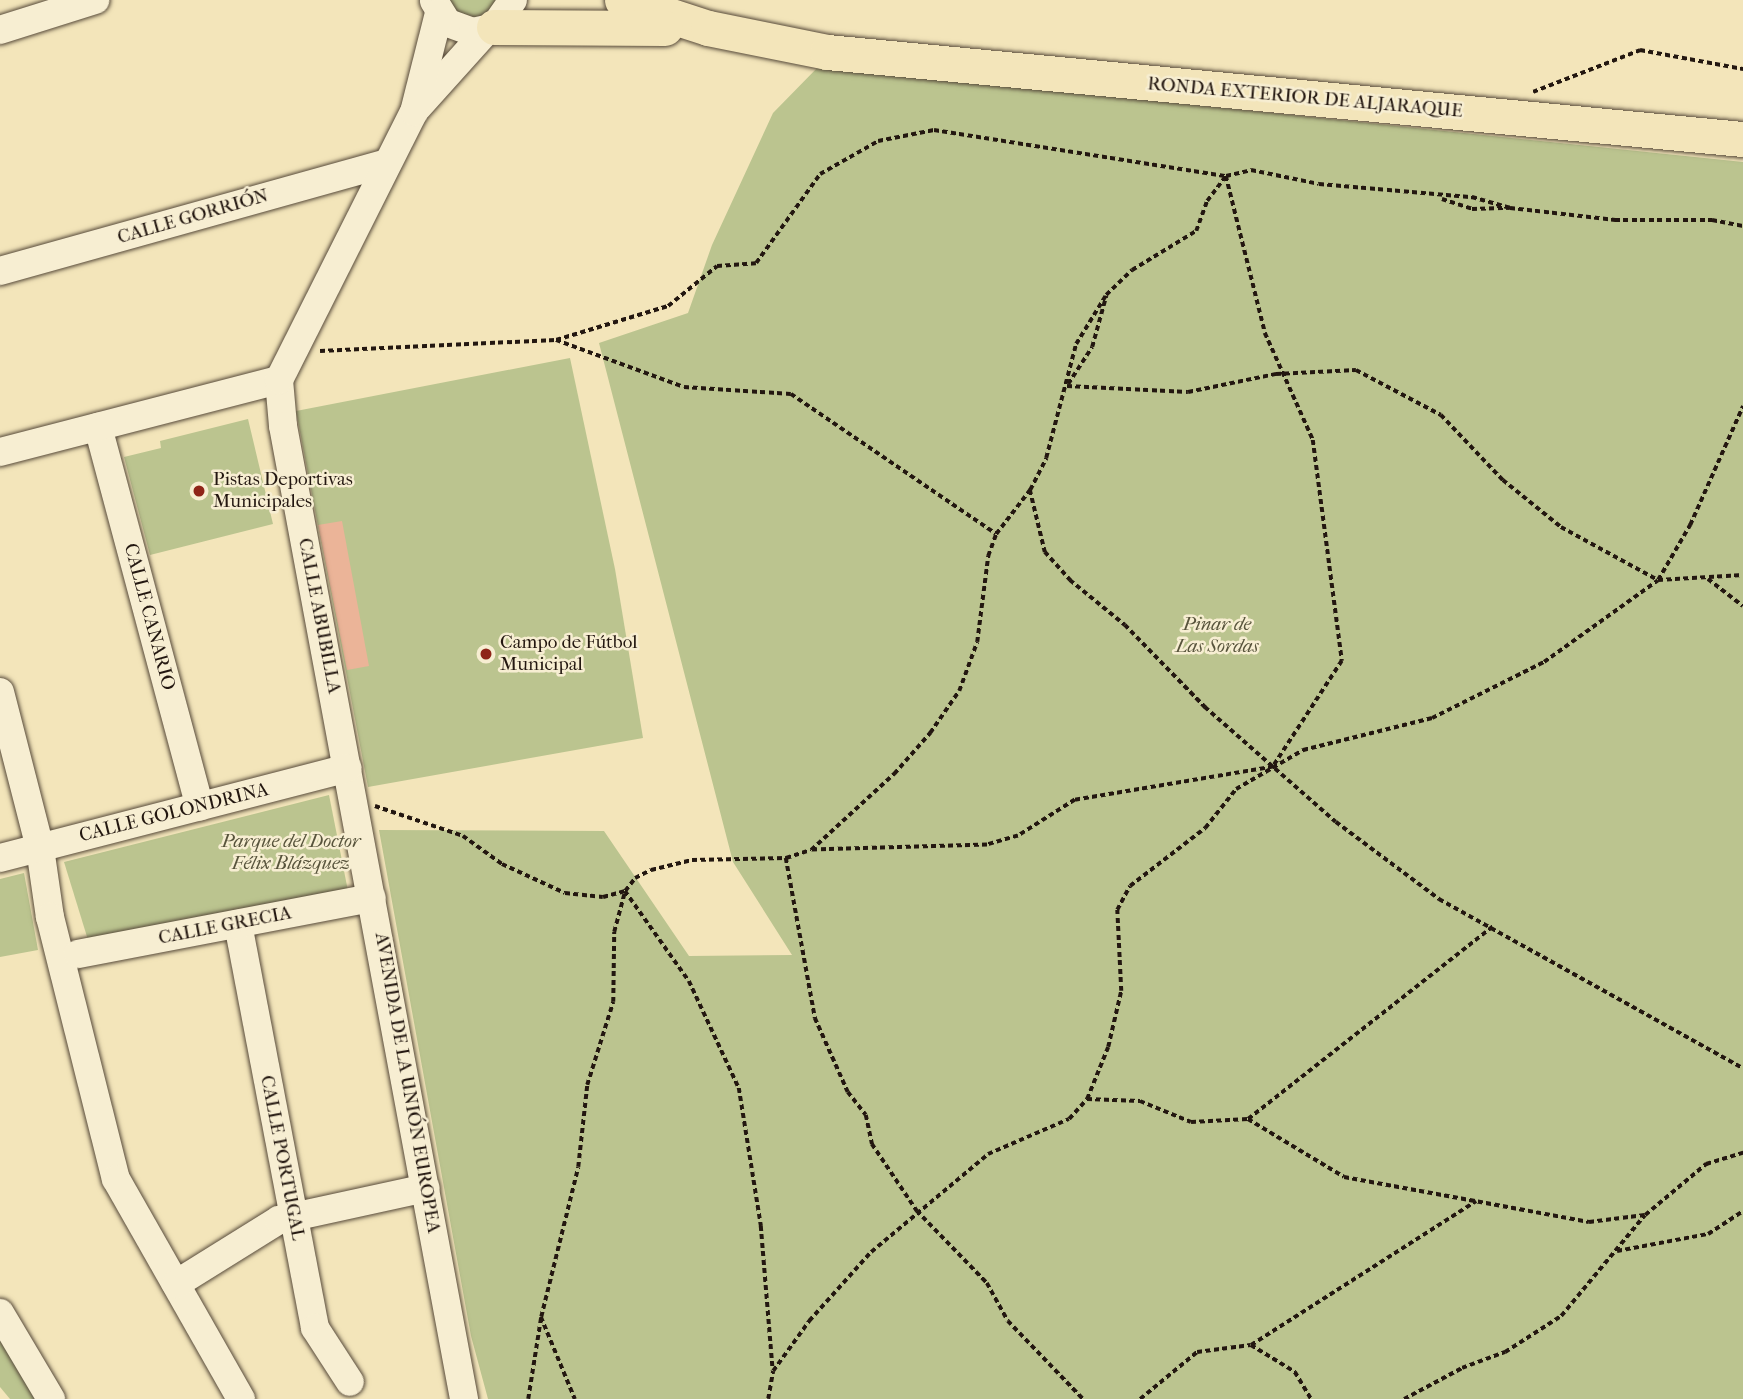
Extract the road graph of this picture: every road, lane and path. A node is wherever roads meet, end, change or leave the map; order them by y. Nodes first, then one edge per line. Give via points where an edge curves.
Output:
1 (95, 0) edge
2 (622, 0) edge
3 (678, 0) edge
4 (434, 4) edge
5 (498, 19) edge
6 (708, 28) junction
7 (0, 30) edge
8 (867, 53) junction
9 (1743, 69) edge
10 (1527, 94) dead end
11 (414, 112) junction
12 (1743, 139) edge
13 (387, 163) junction
14 (1226, 176) junction
15 (1440, 198) junction
16 (1510, 208) junction
17 (1743, 226) edge
18 (0, 271) edge
19 (1106, 295) junction
20 (556, 340) junction
21 (293, 352) junction
22 (1283, 374) junction
23 (279, 380) junction
24 (1067, 386) junction
25 (1743, 406) edge
26 (98, 427) junction
27 (0, 452) edge
28 (1030, 490) junction
29 (996, 534) junction
30 (1743, 575) edge
31 (1706, 577) junction
32 (1658, 580) junction
33 (1743, 606) edge
34 (0, 692) edge
35 (1273, 767) junction
36 (348, 768) junction
37 (369, 804) dead end
38 (200, 807) junction
39 (40, 848) junction
40 (811, 850) junction
41 (0, 858) edge
42 (786, 858) junction
43 (625, 891) junction
44 (372, 898) junction
45 (238, 924) junction
46 (1493, 926) junction
47 (78, 954) junction
48 (1743, 1068) edge
49 (1087, 1099) junction
50 (1248, 1119) junction
51 (1743, 1153) edge
52 (426, 1188) junction
53 (1476, 1202) junction
54 (917, 1211) junction
55 (1743, 1211) edge
56 (1645, 1215) junction
57 (293, 1217) junction
58 (1615, 1252) junction
59 (183, 1280) junction
60 (0, 1313) edge
61 (541, 1317) junction
62 (1251, 1345) junction
63 (773, 1371) junction
64 (350, 1382) dead end
65 (51, 1399) edge
66 (241, 1399) edge
67 (260, 1399) edge
68 (464, 1399) edge
69 (528, 1399) edge
70 (575, 1399) edge
71 (768, 1399) edge
72 (1083, 1399) edge
73 (1140, 1399) edge
74 (1311, 1399) edge
75 (1404, 1399) edge

1 - 7 street
2 - 6 main road, RONDA EXTERIOR DE ALJARAQUE
3 - 8 main road, RONDA EXTERIOR DE ALJARAQUE
4 - 5 street via 460,29
4 - 11 street
5 - 6 main road
5 - 11 street
6 - 8 main road, RONDA EXTERIOR DE ALJARAQUE via 827,52
8 - 12 main road, RONDA EXTERIOR DE ALJARAQUE
9 - 10 path via 1640,50
11 - 13 street
13 - 18 street, CALLE GORRIÓN
13 - 21 street
14 - 15 path via 1251,170 1319,184
14 - 19 path via 1208,201 1196,231 1132,270
14 - 20 path via 934,130 878,141 820,174 756,263 717,267 668,306
14 - 22 path via 1265,333
15 - 16 path via 1472,197
15 - 16 path via 1472,209
16 - 17 path via 1615,220 1712,220
19 - 24 path via 1092,346
19 - 24 path via 1076,344
20 - 21 path
20 - 29 path via 684,387 791,394
21 - 23 street
22 - 24 path via 1188,392
22 - 32 path via 1356,370 1441,415 1503,480 1561,527
22 - 35 path via 1313,440 1342,661
23 - 26 street
23 - 36 street, CALLE ABUBILLA via 283,426
24 - 28 path via 1046,458
25 - 32 path via 1690,525
26 - 27 street
26 - 38 street, CALLE CANARIO
28 - 29 path
28 - 35 path via 1045,552
29 - 40 path via 988,556 977,642 958,691 894,774
30 - 31 path
31 - 32 path
31 - 33 path
32 - 35 path via 1545,662 1432,718 1303,750
34 - 39 street
35 - 40 path via 1075,800 1018,836 987,845
35 - 46 path via 1336,822 1439,899
35 - 49 path via 1236,789 1205,828 1130,886 1117,910 1121,991 1108,1047
36 - 38 street, CALLE GOLONDRINA
36 - 44 street, AVENIDA DE LA UNIÓN EUROPEA
37 - 43 path via 463,836 502,864 565,893 603,897
38 - 39 street, CALLE GOLONDRINA
39 - 41 street, CALLE GOLONDRINA
39 - 47 street via 65,901
39 - 59 street via 50,917 117,1179
40 - 42 path
42 - 43 path via 692,860 651,870 635,878
42 - 54 path via 815,1018 848,1092 866,1115 872,1144
43 - 61 path via 614,932 613,1002 587,1085 578,1167
43 - 63 path via 689,981 739,1088 761,1226
44 - 45 street, CALLE GRECIA
44 - 52 street, AVENIDA DE LA UNIÓN EUROPEA
45 - 47 street, CALLE GRECIA
45 - 57 street, CALLE PORTUGAL
46 - 48 path
46 - 50 path
47 - 59 street via 131,1171
49 - 50 path via 1140,1101 1191,1122
49 - 54 path via 1069,1119 988,1154
50 - 53 path via 1344,1177
51 - 56 path via 1706,1164
52 - 57 street
52 - 68 street, AVENIDA DE LA UNIÓN EUROPEA
53 - 56 path via 1589,1222
53 - 62 path
54 - 63 path via 845,1279
54 - 72 path via 987,1283 1008,1321
55 - 58 path via 1708,1234
56 - 58 path
57 - 59 street via 279,1220
57 - 64 street, CALLE PORTUGAL via 315,1328
58 - 75 path via 1561,1316 1505,1352 1462,1368
59 - 66 street
59 - 67 street
60 - 65 street
61 - 69 path
61 - 70 path
62 - 73 path via 1197,1352
62 - 74 path via 1295,1372
63 - 71 path

